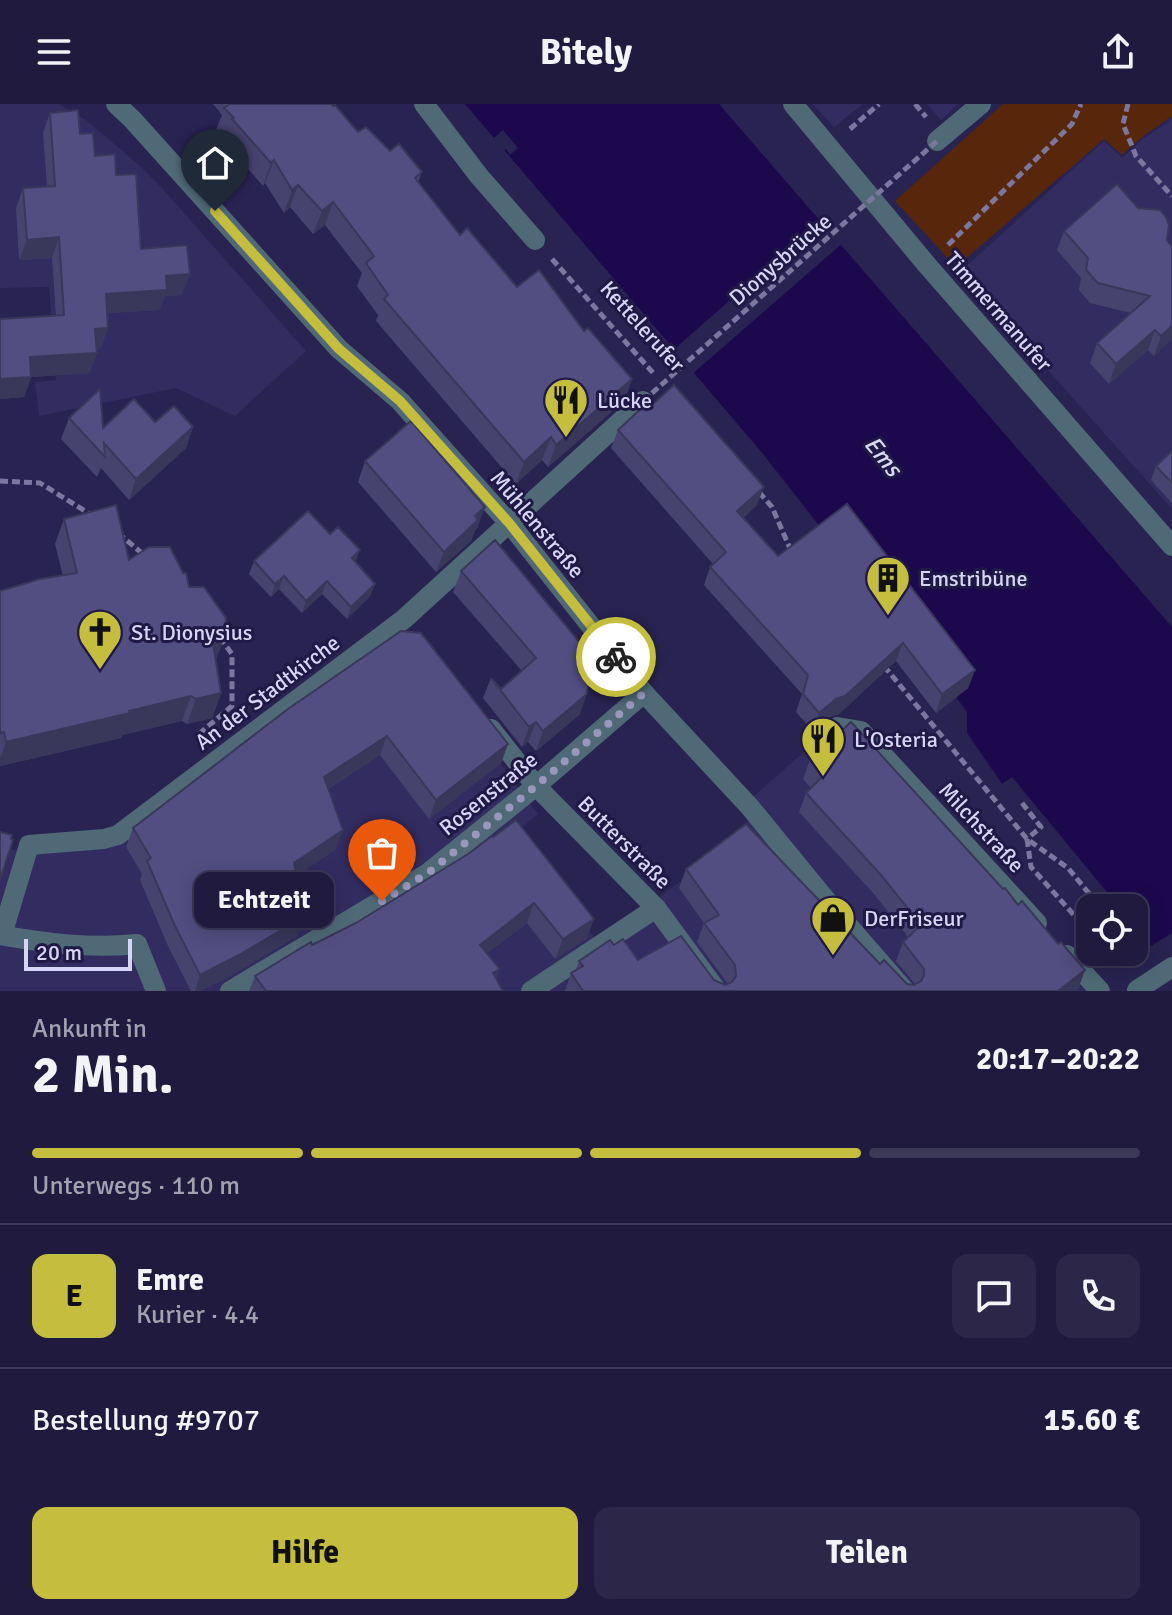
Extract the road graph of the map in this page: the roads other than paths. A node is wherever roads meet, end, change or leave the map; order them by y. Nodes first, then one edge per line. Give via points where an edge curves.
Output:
1 (424, 104) edge
2 (793, 104) edge
3 (981, 104) edge
4 (118, 105) edge
5 (940, 138) road end
6 (535, 240) road end
7 (639, 396) road end
8 (510, 524) junction
9 (1172, 546) edge
10 (644, 693) junction
11 (479, 714) edge
12 (820, 742) dead end
13 (536, 786) junction
14 (656, 908) junction
15 (1, 935) edge
16 (1172, 967) edge
17 (1136, 990) edge
18 (156, 991) edge
19 (230, 991) edge
20 (531, 991) edge
21 (717, 991) edge
22 (905, 991) edge
23 (1100, 991) edge

1 - 6 street
2 - 9 street, Timmermanufer
3 - 5 street
4 - 8 street, Mühlenstraße via 339,349 400,401
7 - 8 street, An der Stadtkirche
8 - 10 street, Mühlenstraße
8 - 15 street, An der Stadtkirche via 409,625 118,835 29,845
10 - 13 street, Rosenstraße
10 - 22 street, Mühlenstraße via 749,806
11 - 13 street, Butterstraße
12 - 23 street, Milchstraße via 837,727 861,731
13 - 14 street, Butterstraße
13 - 19 street, Rosenstraße via 428,873
14 - 20 street
14 - 21 street, Butterstraße
15 - 18 street via 76,946 137,944
16 - 17 street, bridge

